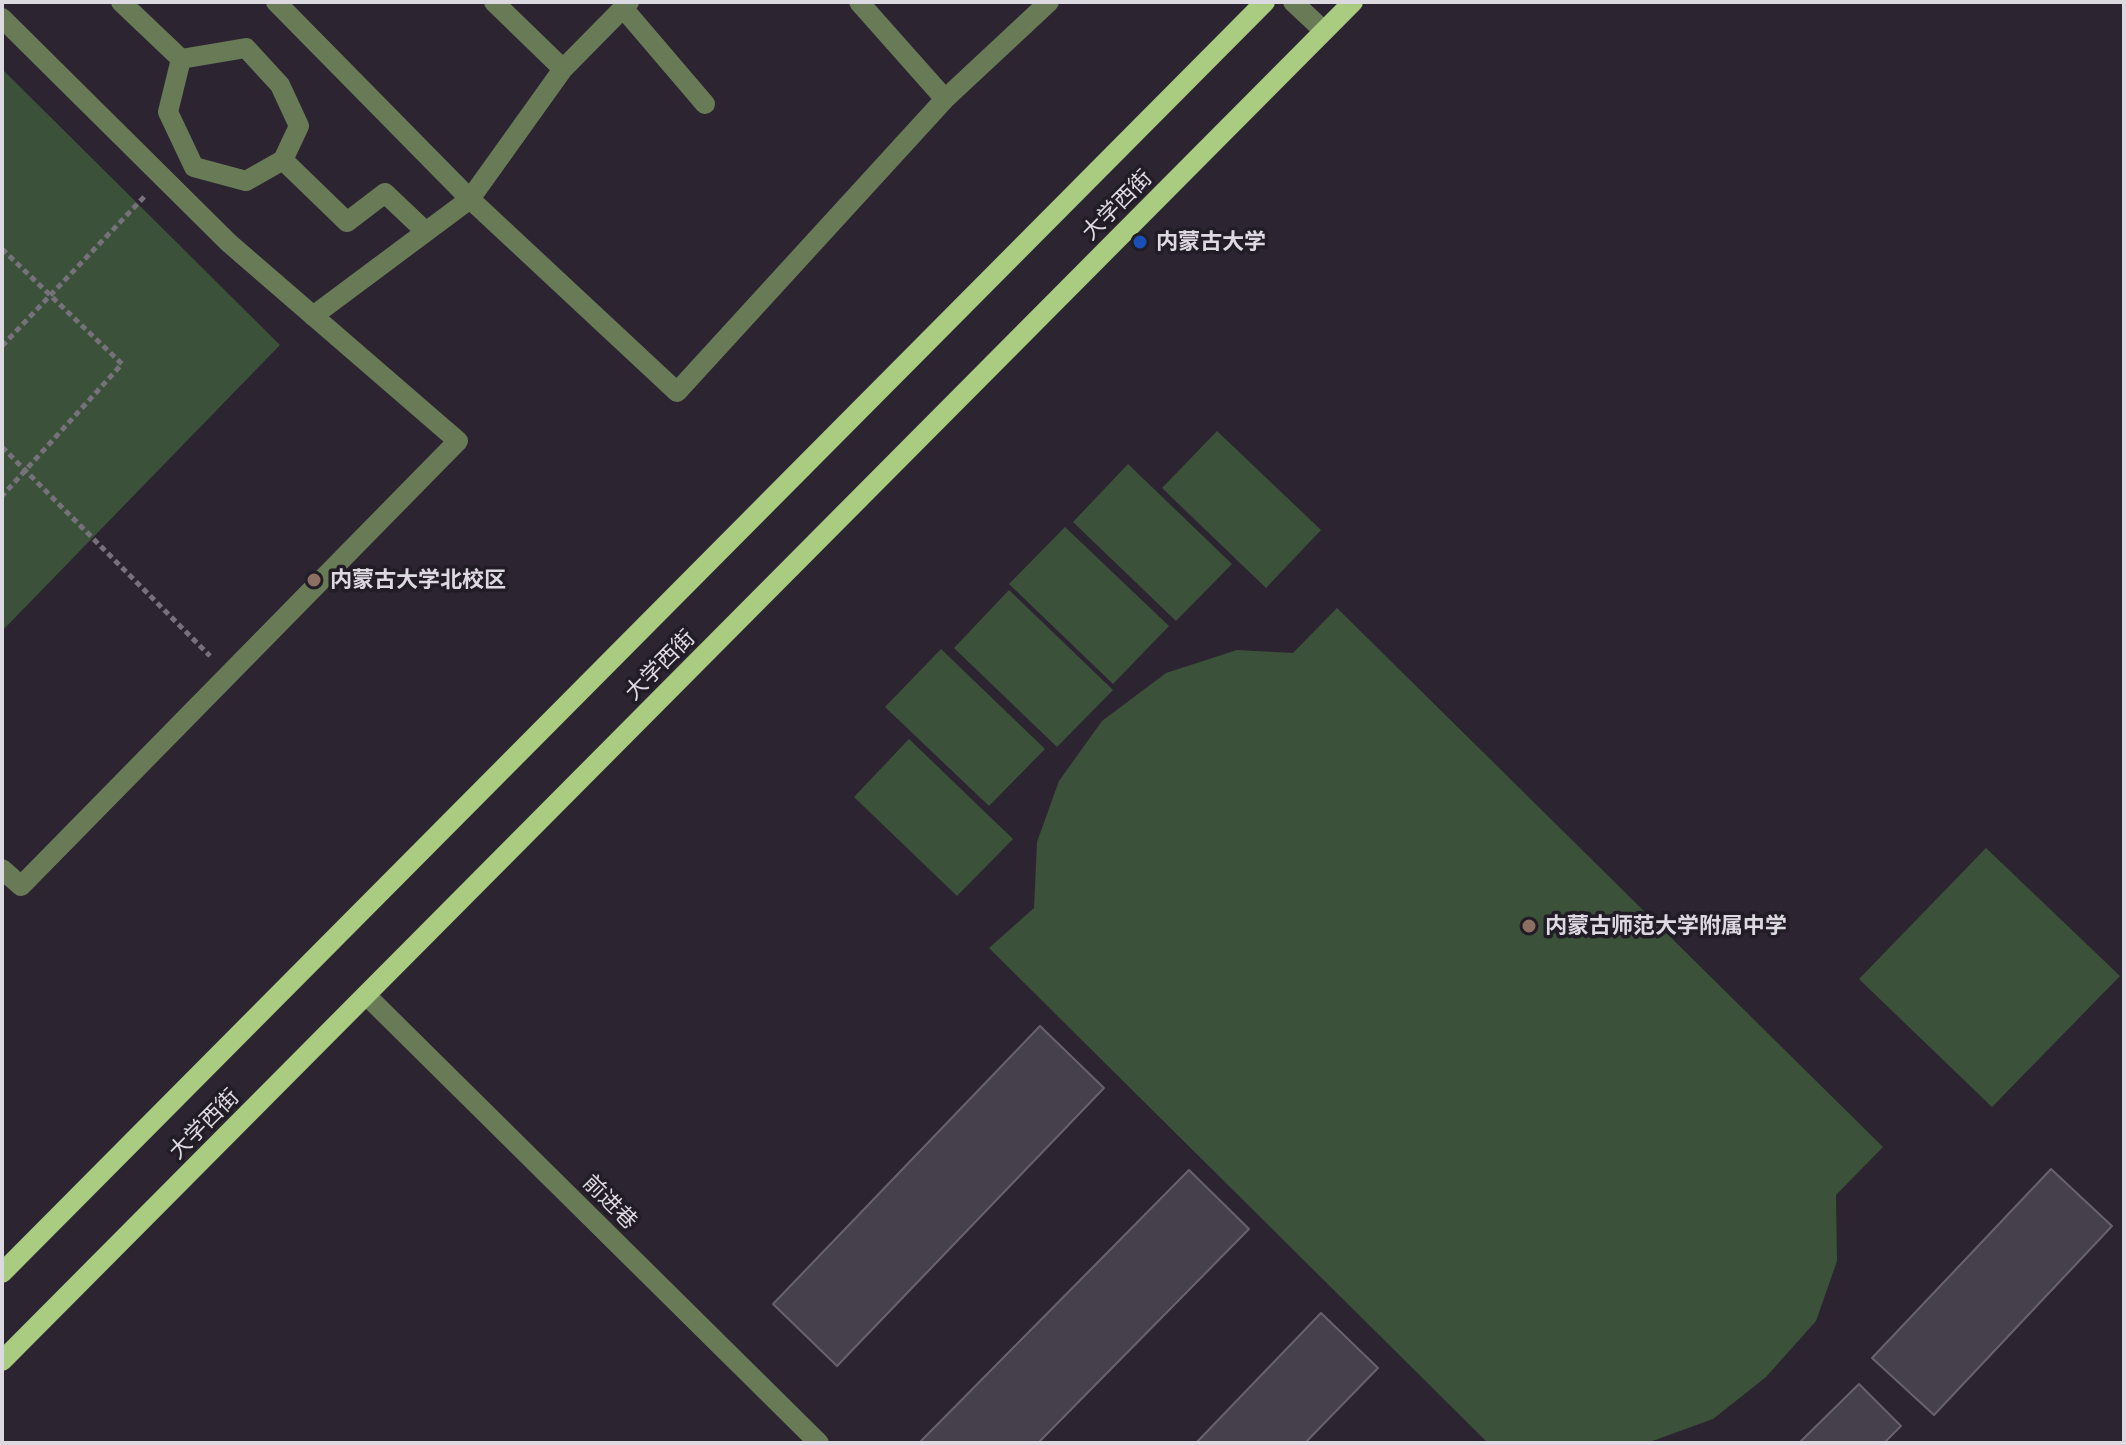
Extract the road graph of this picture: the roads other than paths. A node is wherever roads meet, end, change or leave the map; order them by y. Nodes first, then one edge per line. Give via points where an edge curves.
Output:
1 (121, 2) edge
2 (276, 2) edge
3 (494, 2) edge
4 (859, 2) edge
5 (1049, 2) edge
6 (1265, 2) edge
7 (1293, 2) edge
8 (1353, 2) edge
9 (626, 5) edge
10 (2, 18) edge
11 (1324, 31) junction
12 (181, 59) junction
13 (563, 69) junction
14 (945, 99) junction
15 (705, 104) dead end
16 (283, 160) junction
17 (470, 199) junction
18 (425, 231) junction
19 (313, 316) junction
20 (2, 869) edge
21 (366, 995) junction
22 (2, 1273) edge
23 (2, 1361) edge
24 (819, 1443) edge

1 - 12 street
2 - 17 street
3 - 13 street
4 - 14 street
5 - 14 street
6 - 22 main road, 大学西街
7 - 11 street
8 - 11 main road, 大学西街
9 - 13 street
9 - 15 street
10 - 19 street via 229,243
11 - 21 main road, 大学西街
12 - 16 street via 246,48 280,85 299,126
12 - 16 street via 168,112 194,167 246,181
13 - 17 street
14 - 17 street via 677,392
16 - 18 street via 347,222 385,193
17 - 18 street
18 - 19 street
19 - 20 street via 458,441 21,886
21 - 23 main road, 大学西街
21 - 24 street, 前进巷

